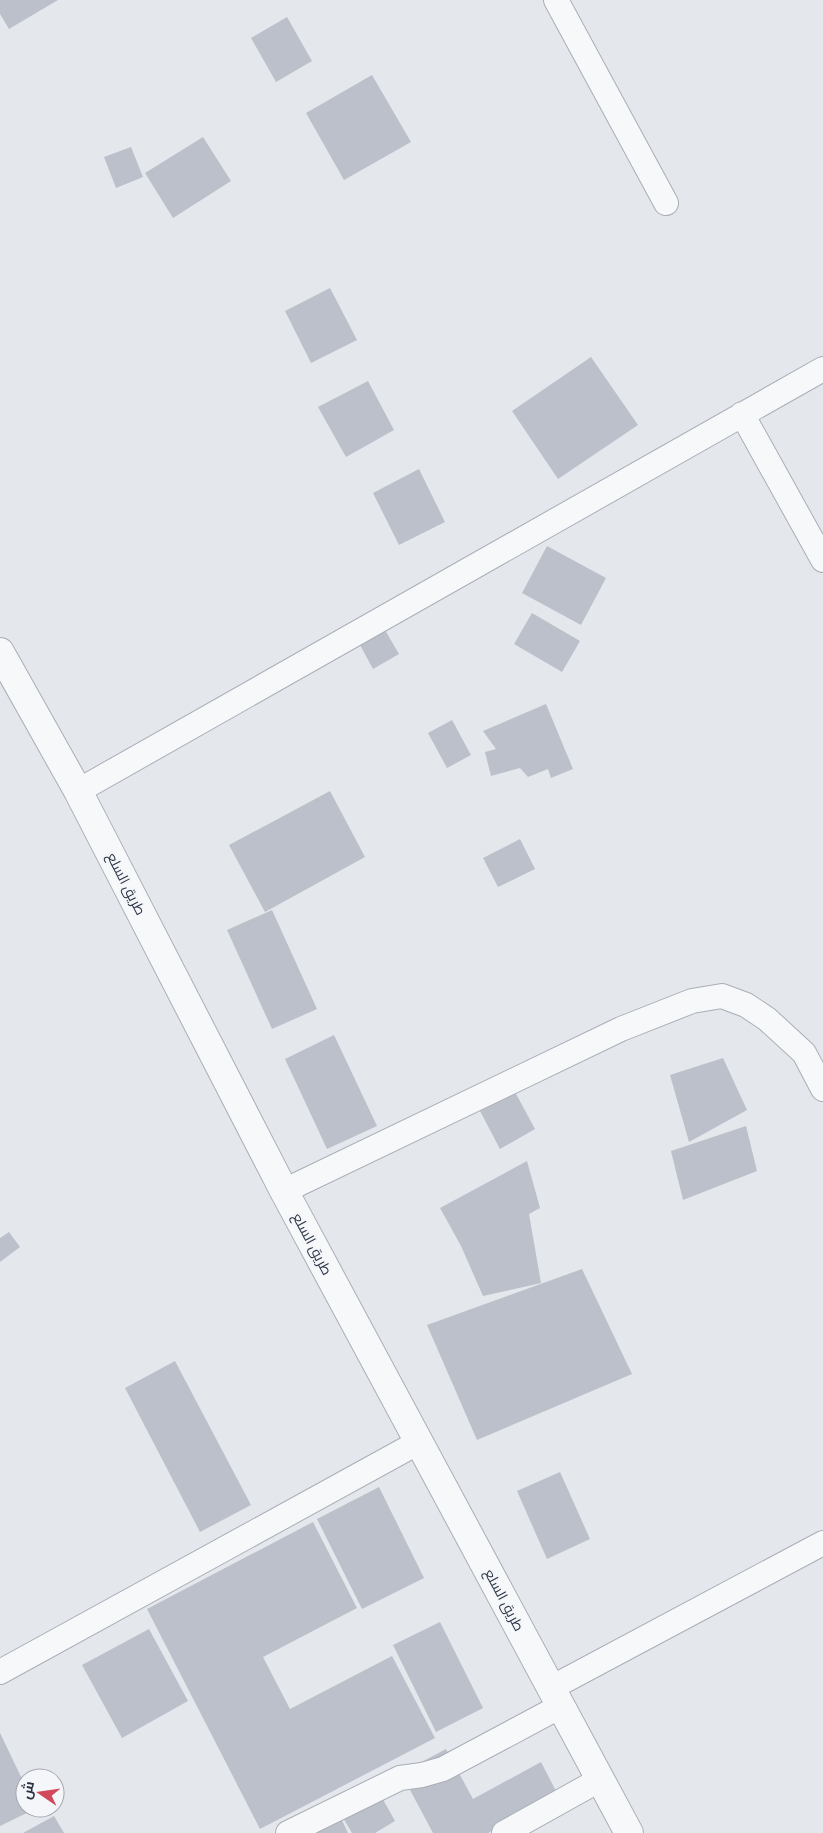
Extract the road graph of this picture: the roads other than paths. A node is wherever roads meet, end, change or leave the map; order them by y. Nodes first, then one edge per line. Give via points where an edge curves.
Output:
1 (556, 0) edge
2 (666, 203) dead end
3 (823, 369) edge
4 (742, 414) junction
5 (823, 560) edge
6 (0, 652) edge
7 (78, 791) junction
8 (823, 1089) edge
9 (284, 1191) junction
10 (419, 1442) junction
11 (823, 1543) edge
12 (0, 1672) edge
13 (556, 1697) junction
14 (600, 1779) junction
15 (288, 1833) edge
16 (504, 1833) edge
17 (629, 1833) edge

1 - 2 street
3 - 4 street
4 - 5 street
4 - 7 street
6 - 7 street, طريق السلع
7 - 9 street, طريق السلع
8 - 9 street via 804,1053 746,1005 722,996 692,1000 621,1029
9 - 10 street, طريق السلع
10 - 12 street
10 - 13 street, طريق السلع
11 - 13 street
13 - 14 street, طريق السلع
13 - 15 street via 443,1769 400,1778
14 - 16 street
14 - 17 street, طريق السلع

